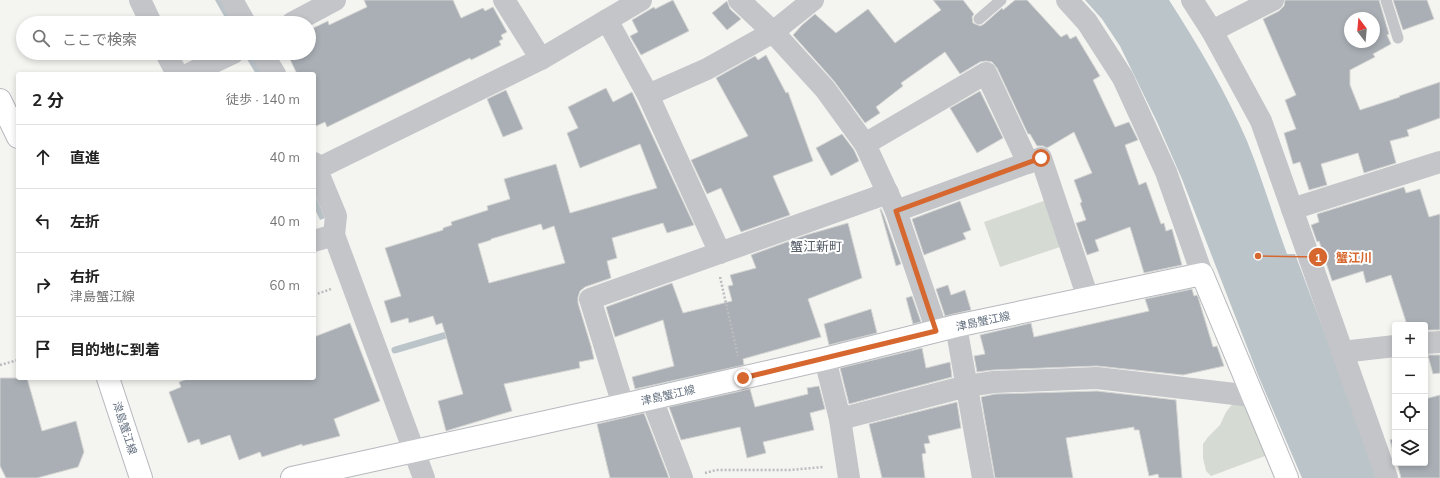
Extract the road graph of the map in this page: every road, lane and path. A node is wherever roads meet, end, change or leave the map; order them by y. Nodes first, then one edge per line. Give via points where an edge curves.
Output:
1 (140, 0) edge
2 (232, 0) edge
3 (335, 0) edge
4 (504, 0) edge
5 (641, 0) edge
6 (739, 0) edge
7 (813, 0) edge
8 (1001, 0) edge
9 (1067, 0) edge
10 (1192, 0) edge
11 (1273, 0) edge
12 (1386, 0) edge
13 (148, 16) edge
14 (241, 16) edge
15 (305, 16) edge
16 (979, 19) dead end
17 (607, 20) junction
18 (1212, 30) junction
19 (773, 32) junction
20 (1398, 38) dead end
21 (541, 59) junction
22 (170, 60) edge
23 (215, 60) edge
24 (266, 60) edge
25 (178, 72) edge
26 (184, 72) edge
27 (274, 72) edge
28 (648, 95) junction
29 (0, 100) edge
30 (16, 133) edge
31 (865, 144) junction
32 (1440, 162) edge
33 (1028, 163) junction
34 (316, 166) edge
35 (316, 168) edge
36 (892, 202) junction
37 (1292, 209) junction
38 (324, 238) edge
39 (717, 254) junction
40 (1202, 274) junction
41 (1088, 298) junction
42 (946, 329) junction
43 (1440, 342) edge
44 (1428, 343) edge
45 (1392, 346) edge
46 (1342, 352) junction
47 (825, 359) junction
48 (16, 361) edge
49 (0, 365) edge
50 (743, 378) junction
51 (109, 380) edge
52 (966, 386) junction
53 (1252, 396) junction
54 (652, 399) junction
55 (623, 405) junction
56 (840, 419) junction
57 (414, 451) junction
58 (848, 472) edge
59 (692, 476) edge
60 (141, 478) edge
61 (292, 478) edge
62 (424, 478) edge
63 (982, 478) edge
64 (1287, 478) edge
65 (1386, 478) edge

1 - 13 street
2 - 14 street
3 - 15 street
4 - 21 street
5 - 17 street
6 - 19 street
7 - 19 street
8 - 16 lane
9 - 40 street via 1087,22 1123,78 1166,172
10 - 18 street
11 - 18 street
12 - 20 lane
17 - 21 street
17 - 28 street
18 - 37 street via 1261,121
19 - 28 street via 707,69
19 - 31 street via 825,89
21 - 34 street
22 - 25 street
23 - 26 street
24 - 27 street
28 - 39 street
29 - 30 main road
31 - 33 street via 986,73
31 - 36 street
32 - 37 street
33 - 36 street
33 - 41 street via 1041,158
35 - 38 street via 336,216
36 - 39 street
36 - 42 street
37 - 46 street
38 - 57 street
39 - 50 path
39 - 55 street via 590,299
40 - 41 main road, 津島蟹江線
40 - 53 main road
41 - 42 main road, 津島蟹江線
42 - 47 main road, 津島蟹江線
42 - 52 street
43 - 44 street
45 - 46 street
46 - 65 street
47 - 50 main road, 津島蟹江線
47 - 56 street
48 - 49 path
50 - 54 main road, 津島蟹江線
51 - 60 main road, 津島蟹江線
52 - 53 street via 994,382 1097,378
52 - 56 street
52 - 63 street
53 - 64 main road
54 - 55 main road, 津島蟹江線
54 - 59 street
55 - 57 main road, 津島蟹江線
56 - 58 street
57 - 61 main road, 津島蟹江線
57 - 62 street
58 - 59 path via 716,470

